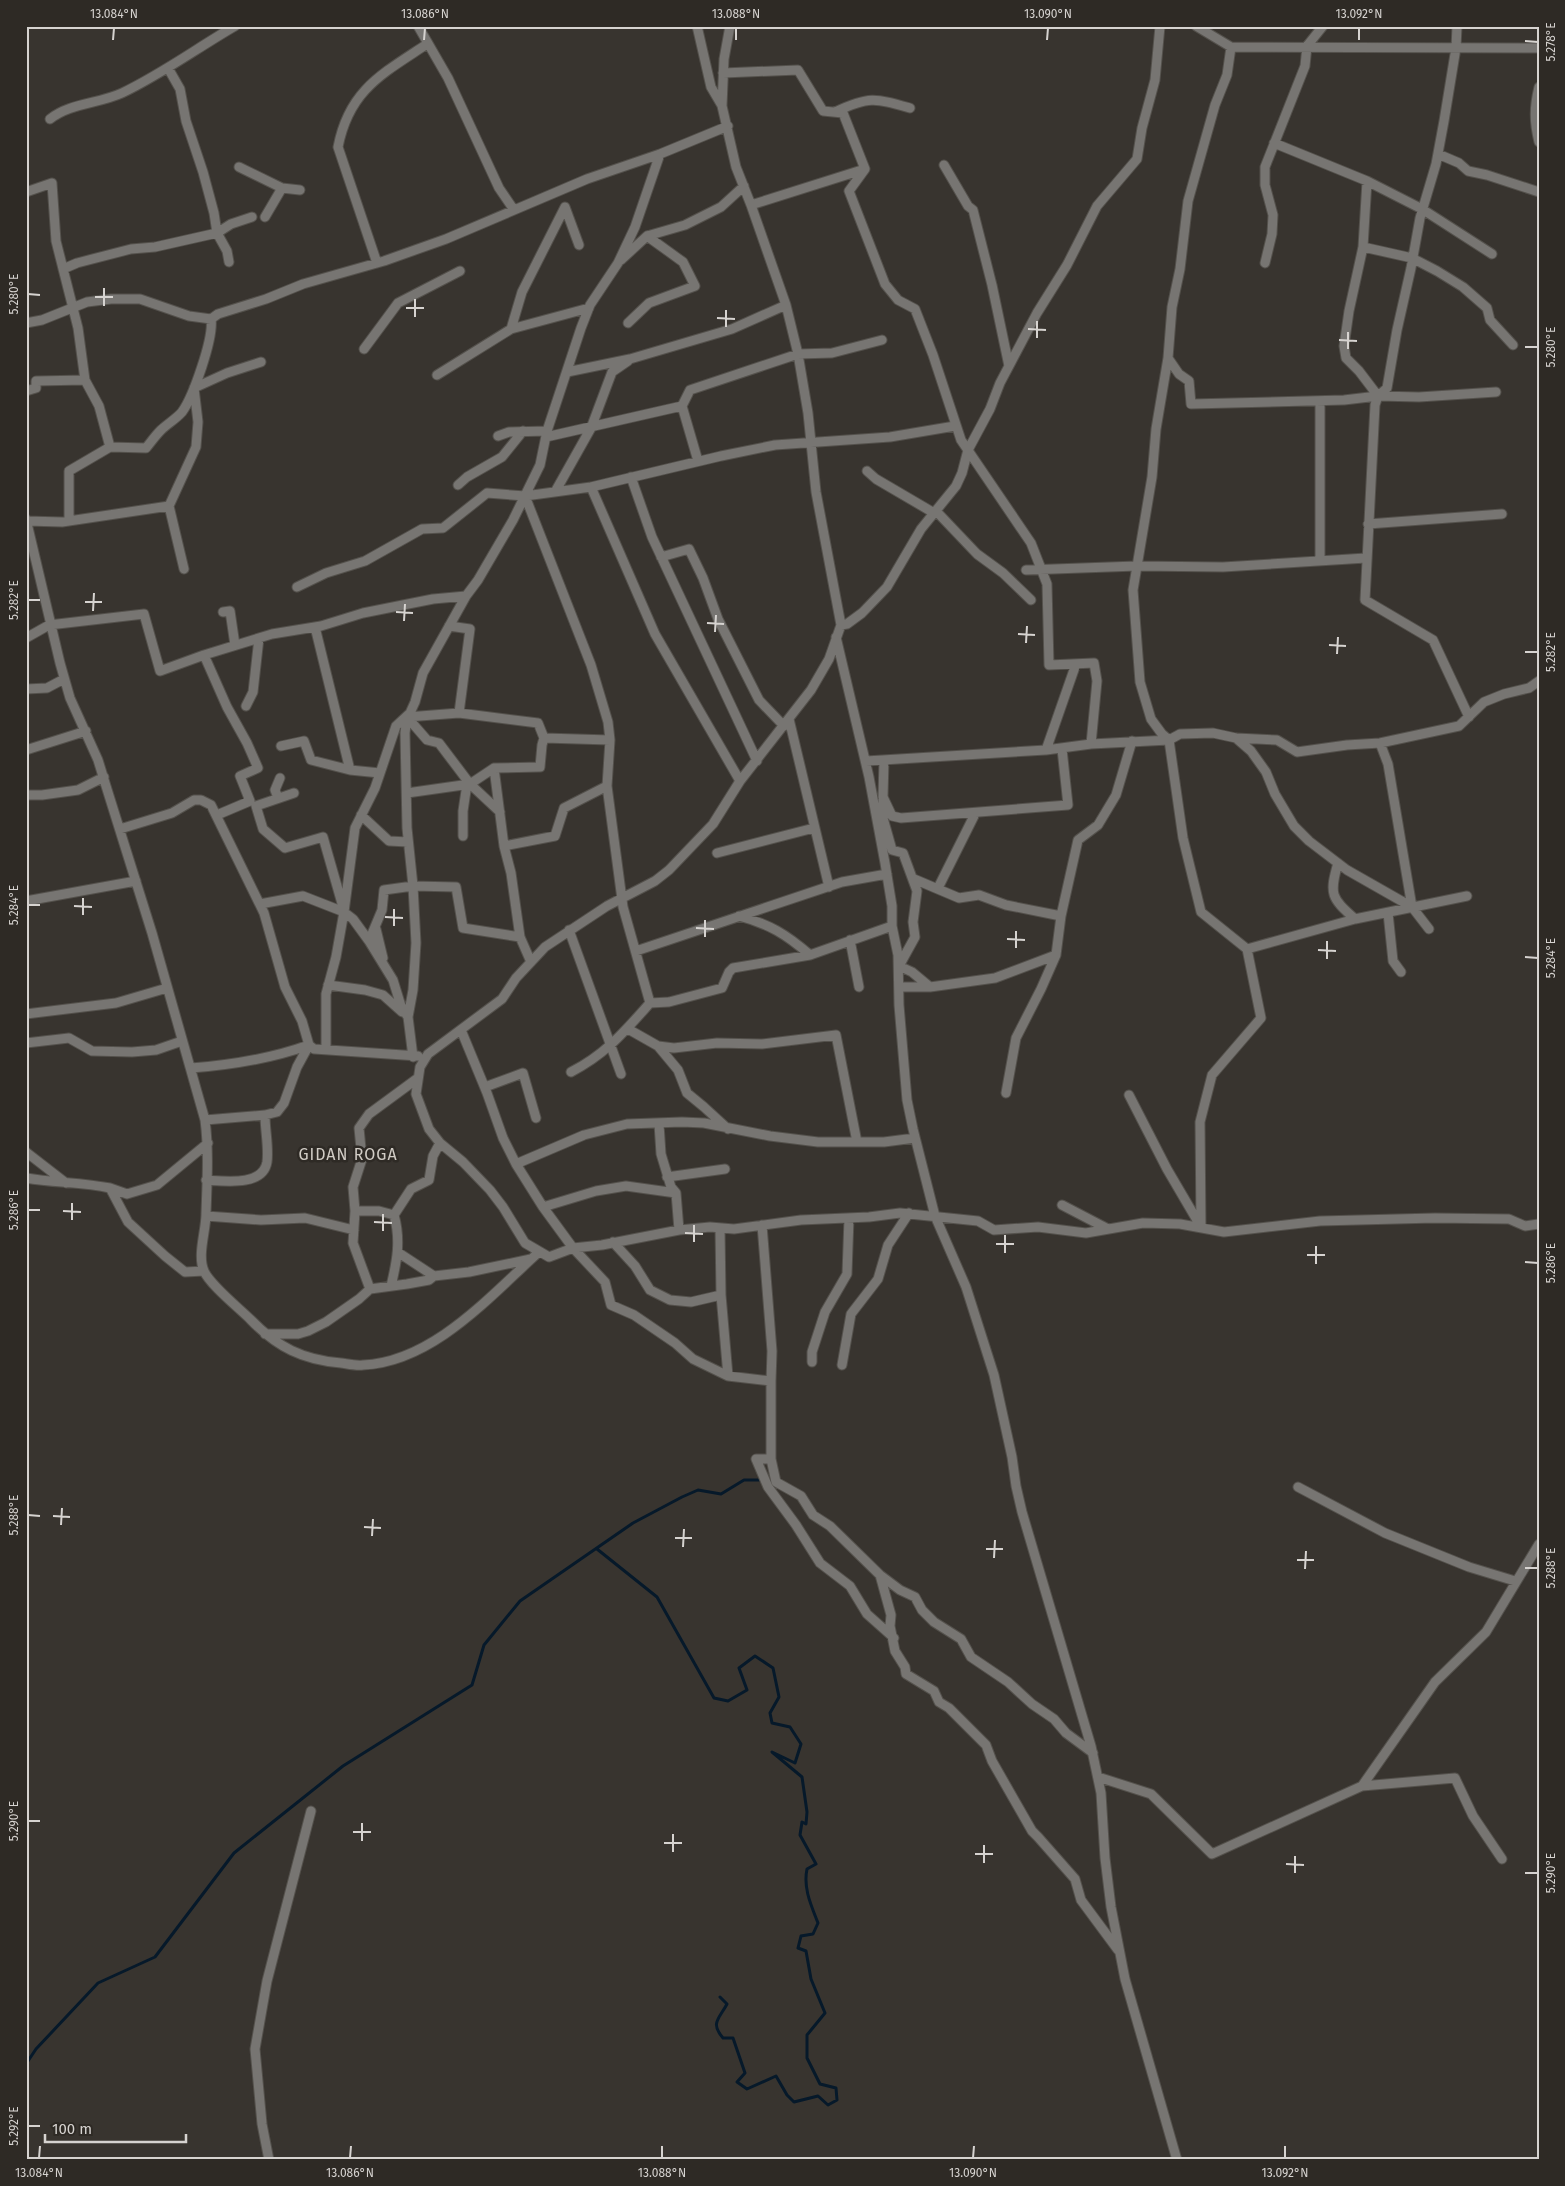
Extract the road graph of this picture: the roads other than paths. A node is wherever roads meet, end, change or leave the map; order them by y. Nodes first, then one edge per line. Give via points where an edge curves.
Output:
1 (235, 26) edge
2 (418, 26) edge
3 (697, 26) edge
4 (730, 26) edge
5 (1160, 26) edge
6 (1196, 26) edge
7 (1323, 26) edge
8 (1457, 26) edge
9 (427, 44) junction
10 (1307, 46) junction
11 (1231, 47) junction
12 (1456, 48) junction
13 (1539, 48) edge
14 (168, 68) junction
15 (723, 73) junction
16 (1539, 87) edge
17 (722, 106) junction
18 (910, 108) dead end
19 (835, 112) junction
20 (50, 119) dead end
21 (728, 126) junction
22 (1539, 142) edge
23 (1274, 143) junction
24 (660, 154) junction
25 (1438, 154) junction
26 (944, 165) dead end
27 (239, 167) dead end
28 (865, 169) junction
29 (1367, 181) junction
30 (744, 186) junction
31 (282, 188) junction
32 (300, 190) dead end
33 (26, 192) edge
34 (1539, 192) edge
35 (751, 205) junction
36 (1422, 209) junction
37 (514, 210) junction
38 (252, 217) dead end
39 (265, 217) dead end
40 (217, 233) junction
41 (647, 236) junction
42 (579, 245) dead end
43 (1363, 247) junction
44 (1492, 254) dead end
45 (1412, 258) junction
46 (229, 262) dead end
47 (377, 263) junction
48 (618, 263) junction
49 (1265, 263) dead end
50 (63, 269) junction
51 (460, 271) dead end
52 (786, 304) junction
53 (72, 308) junction
54 (589, 308) junction
55 (211, 319) junction
56 (26, 323) edge
57 (628, 323) dead end
58 (511, 329) junction
59 (882, 340) dead end
60 (1513, 345) dead end
61 (364, 349) dead end
62 (798, 354) junction
63 (1168, 358) junction
64 (630, 359) junction
65 (261, 362) dead end
66 (1009, 366) junction
67 (567, 372) junction
68 (437, 375) dead end
69 (85, 380) junction
70 (194, 388) junction
71 (26, 391) edge
72 (1496, 392) dead end
73 (1378, 396) junction
74 (1320, 401) junction
75 (682, 406) junction
76 (955, 426) junction
77 (591, 428) junction
78 (523, 431) junction
79 (546, 434) junction
80 (498, 436) dead end
81 (811, 441) junction
82 (110, 447) junction
83 (968, 450) junction
84 (698, 461) junction
85 (867, 471) dead end
86 (631, 477) junction
87 (458, 485) dead end
88 (591, 487) junction
89 (555, 492) junction
90 (525, 496) junction
91 (169, 506) junction
92 (935, 512) junction
93 (1502, 514) dead end
94 (26, 520) edge
95 (69, 520) junction
96 (1368, 524) junction
97 (661, 557) junction
98 (1366, 558) junction
99 (1320, 560) junction
100 (1137, 566) junction
101 (184, 569) dead end
102 (1026, 570) dead end
103 (298, 587) dead end
104 (466, 596) junction
105 (1031, 600) dead end
106 (223, 612) dead end
107 (49, 625) junction
108 (841, 625) junction
109 (449, 626) junction
110 (315, 627) junction
111 (836, 636) junction
112 (26, 638) edge
113 (259, 638) junction
114 (235, 645) junction
115 (204, 655) junction
116 (1076, 664) junction
117 (64, 679) junction
118 (1539, 681) edge
119 (26, 690) edge
120 (246, 706) dead end
121 (459, 712) junction
122 (407, 717) junction
123 (1469, 717) junction
124 (786, 723) junction
125 (86, 731) junction
126 (544, 738) junction
127 (1236, 738) junction
128 (610, 740) junction
129 (1169, 740) junction
130 (1132, 741) junction
131 (1380, 743) junction
132 (1090, 744) junction
133 (281, 746) dead end
134 (1062, 749) junction
135 (26, 750) edge
136 (1046, 750) junction
137 (884, 760) junction
138 (757, 761) junction
139 (866, 761) junction
140 (494, 768) junction
141 (350, 770) junction
142 (380, 773) junction
143 (104, 778) junction
144 (280, 778) dead end
145 (740, 781) junction
146 (469, 784) junction
147 (607, 786) junction
148 (294, 793) dead end
149 (407, 793) junction
150 (26, 795) edge
151 (883, 797) junction
152 (278, 798) junction
153 (253, 803) junction
154 (500, 812) junction
155 (975, 814) junction
156 (217, 815) junction
157 (361, 815) junction
158 (814, 828) junction
159 (120, 829) junction
160 (462, 836) dead end
161 (408, 842) junction
162 (504, 846) junction
163 (717, 853) dead end
164 (1338, 863) junction
165 (887, 874) junction
166 (914, 879) junction
167 (136, 881) junction
168 (413, 886) junction
169 (829, 887) junction
170 (938, 888) junction
171 (623, 896) junction
172 (1467, 896) dead end
173 (26, 901) edge
174 (260, 904) junction
175 (1412, 907) junction
176 (344, 912) junction
177 (1388, 913) junction
178 (738, 916) junction
179 (1061, 916) junction
180 (1355, 919) junction
181 (892, 926) junction
182 (376, 929) junction
183 (1429, 929) dead end
184 (570, 930) junction
185 (520, 937) junction
186 (850, 940) junction
187 (370, 941) junction
188 (1248, 949) junction
189 (636, 951) junction
190 (810, 955) junction
191 (1056, 955) junction
192 (531, 962) junction
193 (384, 963) junction
194 (899, 966) junction
195 (1401, 972) dead end
196 (328, 985) junction
197 (899, 986) junction
198 (930, 987) junction
199 (167, 988) junction
200 (859, 988) dead end
201 (650, 1003) junction
202 (26, 1014) edge
203 (408, 1017) junction
204 (628, 1029) junction
205 (461, 1030) junction
206 (182, 1042) junction
207 (26, 1043) edge
208 (611, 1045) junction
209 (310, 1046) junction
210 (658, 1046) junction
211 (326, 1049) junction
212 (428, 1054) junction
213 (413, 1057) junction
214 (191, 1068) junction
215 (571, 1072) dead end
216 (621, 1074) dead end
217 (418, 1078) junction
218 (485, 1088) junction
219 (1006, 1093) dead end
220 (1129, 1095) dead end
221 (264, 1115) junction
222 (536, 1118) dead end
223 (205, 1120) junction
224 (659, 1124) junction
225 (728, 1130) junction
226 (916, 1138) junction
227 (857, 1142) junction
228 (208, 1143) junction
229 (440, 1143) junction
230 (26, 1152) edge
231 (516, 1164) junction
232 (725, 1169) dead end
233 (667, 1176) junction
234 (26, 1178) edge
235 (206, 1180) junction
236 (68, 1184) junction
237 (110, 1188) junction
238 (676, 1193) junction
239 (1062, 1205) dead end
240 (543, 1207) junction
241 (355, 1211) junction
242 (909, 1213) junction
243 (394, 1215) junction
244 (206, 1216) junction
245 (935, 1216) junction
246 (849, 1218) junction
247 (1539, 1224) edge
248 (762, 1226) junction
249 (1201, 1227) junction
250 (720, 1229) junction
251 (1108, 1229) junction
252 (354, 1230) junction
253 (678, 1230) junction
254 (613, 1242) junction
255 (573, 1248) junction
256 (539, 1252) junction
257 (399, 1253) junction
258 (531, 1259) junction
259 (204, 1270) junction
260 (434, 1276) junction
261 (391, 1286) junction
262 (370, 1289) junction
263 (721, 1295) junction
264 (265, 1334) junction
265 (812, 1362) dead end
266 (842, 1365) dead end
267 (728, 1376) junction
268 (771, 1381) junction
269 (771, 1458) junction
270 (1298, 1486) dead end
271 (1539, 1544) edge
272 (880, 1575) junction
273 (1515, 1581) junction
274 (894, 1638) junction
275 (1093, 1754) junction
276 (1098, 1777) junction
277 (1362, 1786) junction
278 (311, 1811) dead end
279 (1502, 1859) dead end
280 (1120, 1952) junction
281 (269, 2160) edge
282 (1177, 2160) edge

1 - 14 street
2 - 9 street
3 - 17 street via 711,87
4 - 15 street
5 - 66 street via 1155,80 1137,158 1097,206 1067,266
6 - 11 street
7 - 10 street
8 - 12 street
9 - 37 street via 448,78 480,150
9 - 47 street via 366,86 341,130 338,147
10 - 11 street
10 - 12 street
10 - 23 street via 1305,66
11 - 63 street via 1227,75 1215,105 1188,201
12 - 13 street
12 - 25 street
14 - 20 street via 119,94 60,111
14 - 40 street via 180,89
15 - 17 street
15 - 19 street via 798,70 823,111
16 - 22 street via 1534,106
17 - 21 street
18 - 19 street via 884,100 860,100
19 - 28 street via 843,113
21 - 24 street
21 - 30 street via 736,167
23 - 29 street
23 - 49 street via 1265,167 1265,185 1273,215
24 - 37 street via 587,179
24 - 48 street via 635,227
25 - 34 street via 1468,170
25 - 36 street
26 - 66 street via 973,210
27 - 31 street
28 - 35 street
28 - 76 street via 849,191 884,284 898,300 914,309 949,400
29 - 36 street
29 - 43 street
30 - 35 street
30 - 41 street via 721,207 685,225
31 - 32 street
31 - 39 street
33 - 50 street via 52,183 56,241
35 - 52 street
36 - 44 street
36 - 45 street
37 - 47 street via 446,239
38 - 40 street
40 - 46 street
40 - 50 street via 131,249
41 - 48 street
41 - 57 street via 683,262 695,286 649,303
42 - 58 street via 564,207 522,292
43 - 45 street
43 - 73 street via 1344,346 1346,358
45 - 60 street via 1463,287 1487,308 1490,320
45 - 73 street via 1387,388
47 - 55 street via 303,284
48 - 54 street
50 - 53 street
51 - 61 street via 398,304
52 - 62 street
52 - 64 street via 732,329
53 - 55 street via 87,302 140,299 189,316
53 - 56 street
53 - 69 street
54 - 58 street
54 - 67 street
55 - 70 street via 212,326
58 - 68 street
59 - 62 street via 832,353
62 - 75 street via 690,390
62 - 81 street
63 - 74 street via 1179,374 1189,381 1191,404
63 - 100 street
64 - 67 street
64 - 77 street via 612,372
65 - 70 street
66 - 83 street
67 - 79 street
69 - 71 street via 36,381 36,388
69 - 82 street via 99,406
70 - 82 street via 182,412 146,448
70 - 91 street via 198,422 196,447
72 - 73 street
73 - 74 street
73 - 96 street
74 - 99 street
75 - 77 street
75 - 84 street
76 - 81 street via 890,437
76 - 83 street
77 - 79 street
77 - 89 street
78 - 79 street
78 - 80 street
78 - 87 street via 502,456
79 - 90 street via 540,465
81 - 84 street
81 - 108 street via 816,492
82 - 95 street via 69,472
83 - 92 street via 956,486
83 - 116 street via 1031,543 1047,584 1049,665
84 - 86 street
85 - 92 street
86 - 88 street
86 - 97 street
88 - 89 street
88 - 145 street via 655,634
89 - 90 street
90 - 103 street via 487,493 443,528 422,529 365,561 326,573
90 - 104 street
90 - 128 street via 591,665
91 - 95 street
91 - 101 street
92 - 105 street via 977,554
92 - 108 street via 921,529 887,587 862,612
93 - 96 street
94 - 95 street
94 - 107 street
96 - 98 street
97 - 124 street via 689,548 718,619 760,700
97 - 138 street
98 - 99 street
98 - 123 street via 1365,600 1433,640
99 - 100 street via 1223,566
100 - 102 street
100 - 129 street via 1133,590 1140,682 1150,719
104 - 109 street
104 - 110 street via 381,609
106 - 114 street via 230,611
107 - 112 street
107 - 115 street via 144,614 160,671
107 - 117 street
108 - 111 street
109 - 121 street via 470,629
109 - 122 street via 423,673
110 - 113 street
110 - 141 street
111 - 124 street via 811,690
111 - 139 street
113 - 114 street
113 - 120 street via 253,692
114 - 115 street
115 - 153 street via 258,768 240,776
116 - 132 street via 1094,663 1097,681
116 - 136 street
117 - 119 street via 47,688
117 - 125 street
118 - 123 street via 1529,688 1484,702
121 - 122 street
121 - 126 street via 538,723
122 - 142 street via 396,726
122 - 146 street via 427,740 439,743
122 - 149 street
123 - 131 street via 1458,726
124 - 138 street
124 - 158 street
125 - 135 street
125 - 143 street
126 - 128 street
126 - 140 street via 540,767
127 - 129 street via 1213,733 1180,734
127 - 131 street via 1277,740 1297,752
127 - 164 street via 1251,751 1266,772 1294,826
128 - 147 street
129 - 130 street
129 - 188 street via 1184,838 1201,912
130 - 132 street
130 - 179 street via 1116,795 1098,825 1078,840
131 - 175 street via 1388,764
132 - 134 street
133 - 141 street via 304,741 311,760
134 - 136 street
134 - 155 street via 1068,805
136 - 137 street
137 - 139 street
137 - 151 street
138 - 145 street
139 - 165 street
140 - 146 street
140 - 154 street
141 - 142 street
142 - 157 street
143 - 150 street via 78,790 42,796
143 - 159 street
144 - 152 street via 275,790
145 - 171 street via 713,824 669,870 655,881
146 - 149 street
146 - 154 street
146 - 160 street
147 - 162 street via 564,808 556,836
147 - 171 street
148 - 152 street
149 - 161 street
151 - 155 street via 892,816 901,818
151 - 166 street via 883,818 892,850 903,853
152 - 153 street
153 - 156 street
153 - 176 street via 263,829 285,848 323,836
154 - 162 street
155 - 170 street
156 - 159 street via 211,805 194,800 172,813
156 - 174 street
157 - 161 street via 389,841
157 - 176 street via 355,828
158 - 163 street
158 - 169 street
159 - 167 street
161 - 168 street
162 - 185 street
164 - 175 street
164 - 180 street via 1332,886 1338,905
165 - 169 street
165 - 181 street
166 - 170 street
166 - 194 street via 917,891 913,922 916,937
167 - 173 street
167 - 199 street
168 - 182 street via 384,890
168 - 185 street via 456,887 463,928
168 - 203 street via 416,943
169 - 178 street
170 - 179 street via 959,898 979,896
171 - 184 street
171 - 189 street via 623,907
172 - 175 street
174 - 176 street via 303,896
174 - 209 street via 285,987
175 - 177 street
175 - 183 street
176 - 187 street
176 - 196 street
177 - 180 street
177 - 195 street via 1393,961
178 - 189 street
178 - 190 street via 764,922
179 - 191 street
180 - 188 street
181 - 186 street
181 - 194 street
182 - 187 street
182 - 193 street
184 - 192 street via 545,947
184 - 208 street
185 - 192 street
186 - 190 street
186 - 200 street
187 - 193 street
188 - 249 street via 1261,1018 1212,1075 1200,1122
189 - 201 street
190 - 201 street via 733,968 722,988 669,1002
191 - 198 street via 996,978
191 - 219 street via 1016,1038
192 - 205 street via 502,999
193 - 203 street
194 - 197 street
194 - 198 street
196 - 203 street via 383,995
196 - 211 street
197 - 198 street
197 - 226 street via 907,1100
199 - 202 street via 116,1003
199 - 206 street
201 - 204 street
203 - 213 street
204 - 208 street
204 - 210 street
205 - 212 street
205 - 218 street
206 - 207 street via 156,1050 132,1052 92,1051 69,1038
206 - 214 street
208 - 215 street via 600,1056
208 - 216 street
209 - 211 street
209 - 214 street via 264,1059
209 - 221 street via 297,1067 284,1104 277,1112
210 - 225 street via 678,1070 687,1093
210 - 227 street via 762,1044 836,1035
211 - 213 street
212 - 213 street
212 - 217 street
214 - 223 street
217 - 229 street via 416,1094 419,1106 429,1129
217 - 241 street via 361,1123 362,1159 353,1187
218 - 222 street via 523,1073
218 - 231 street
220 - 249 street
221 - 223 street
221 - 235 street via 267,1161 262,1173 245,1181
223 - 228 street
224 - 225 street via 704,1124
224 - 231 street via 607,1128
224 - 233 street via 661,1154
225 - 227 street via 818,1142
226 - 227 street
226 - 245 street
228 - 235 street
228 - 237 street via 156,1185 127,1194
229 - 243 street via 432,1156 429,1180 411,1189
229 - 256 street via 477,1176 503,1207 525,1243
230 - 236 street
231 - 240 street
232 - 233 street
233 - 238 street
234 - 236 street
235 - 244 street
236 - 237 street
237 - 259 street via 128,1222 165,1256 185,1272
238 - 240 street via 626,1186 596,1191
238 - 253 street
239 - 251 street
240 - 255 street
241 - 243 street
241 - 252 street
242 - 245 street
242 - 246 street
242 - 266 street via 888,1245 878,1279 851,1314
243 - 257 street
244 - 252 street via 262,1220 305,1218
244 - 259 street via 202,1248
245 - 251 street via 978,1221 994,1230 1038,1227 1086,1232
245 - 275 street via 955,1257 994,1375 1022,1512
246 - 248 street
246 - 265 street via 847,1274 826,1312 812,1352
247 - 249 street via 1525,1226 1509,1219 1434,1218 1320,1222 1239,1232
248 - 250 street
248 - 268 street via 772,1351
249 - 251 street via 1143,1223
250 - 253 street
250 - 263 street
252 - 262 street via 353,1246
253 - 254 street
254 - 255 street
254 - 263 street via 635,1266 650,1290 670,1300 692,1302
255 - 256 street via 548,1257
255 - 267 street via 604,1282 611,1305 634,1315 693,1360
256 - 258 street
257 - 260 street
257 - 261 street
258 - 260 street
258 - 264 street via 475,1312 445,1335 397,1358 364,1365 329,1362 294,1354
259 - 264 street via 211,1281
260 - 261 street via 429,1280
261 - 262 street
262 - 264 street via 326,1322 308,1331
263 - 267 street
267 - 268 street
268 - 269 street
269 - 272 street via 776,1482 801,1496 813,1515 830,1526
269 - 274 street via 756,1459 768,1486 807,1545 820,1563 850,1586 867,1614
270 - 273 street via 1385,1533 1469,1567
271 - 273 street
272 - 274 street
272 - 275 street via 915,1597 934,1622 960,1639 971,1657 1008,1682
273 - 277 street via 1486,1632 1436,1682
274 - 280 street via 895,1650 906,1674 934,1691 939,1702 986,1745 1032,1832 1075,1879 1081,1900
275 - 276 street
276 - 277 street via 1151,1794 1212,1854
276 - 280 street via 1108,1888
277 - 279 street via 1455,1778 1472,1816
278 - 281 street via 267,1981 255,2049
280 - 282 street

